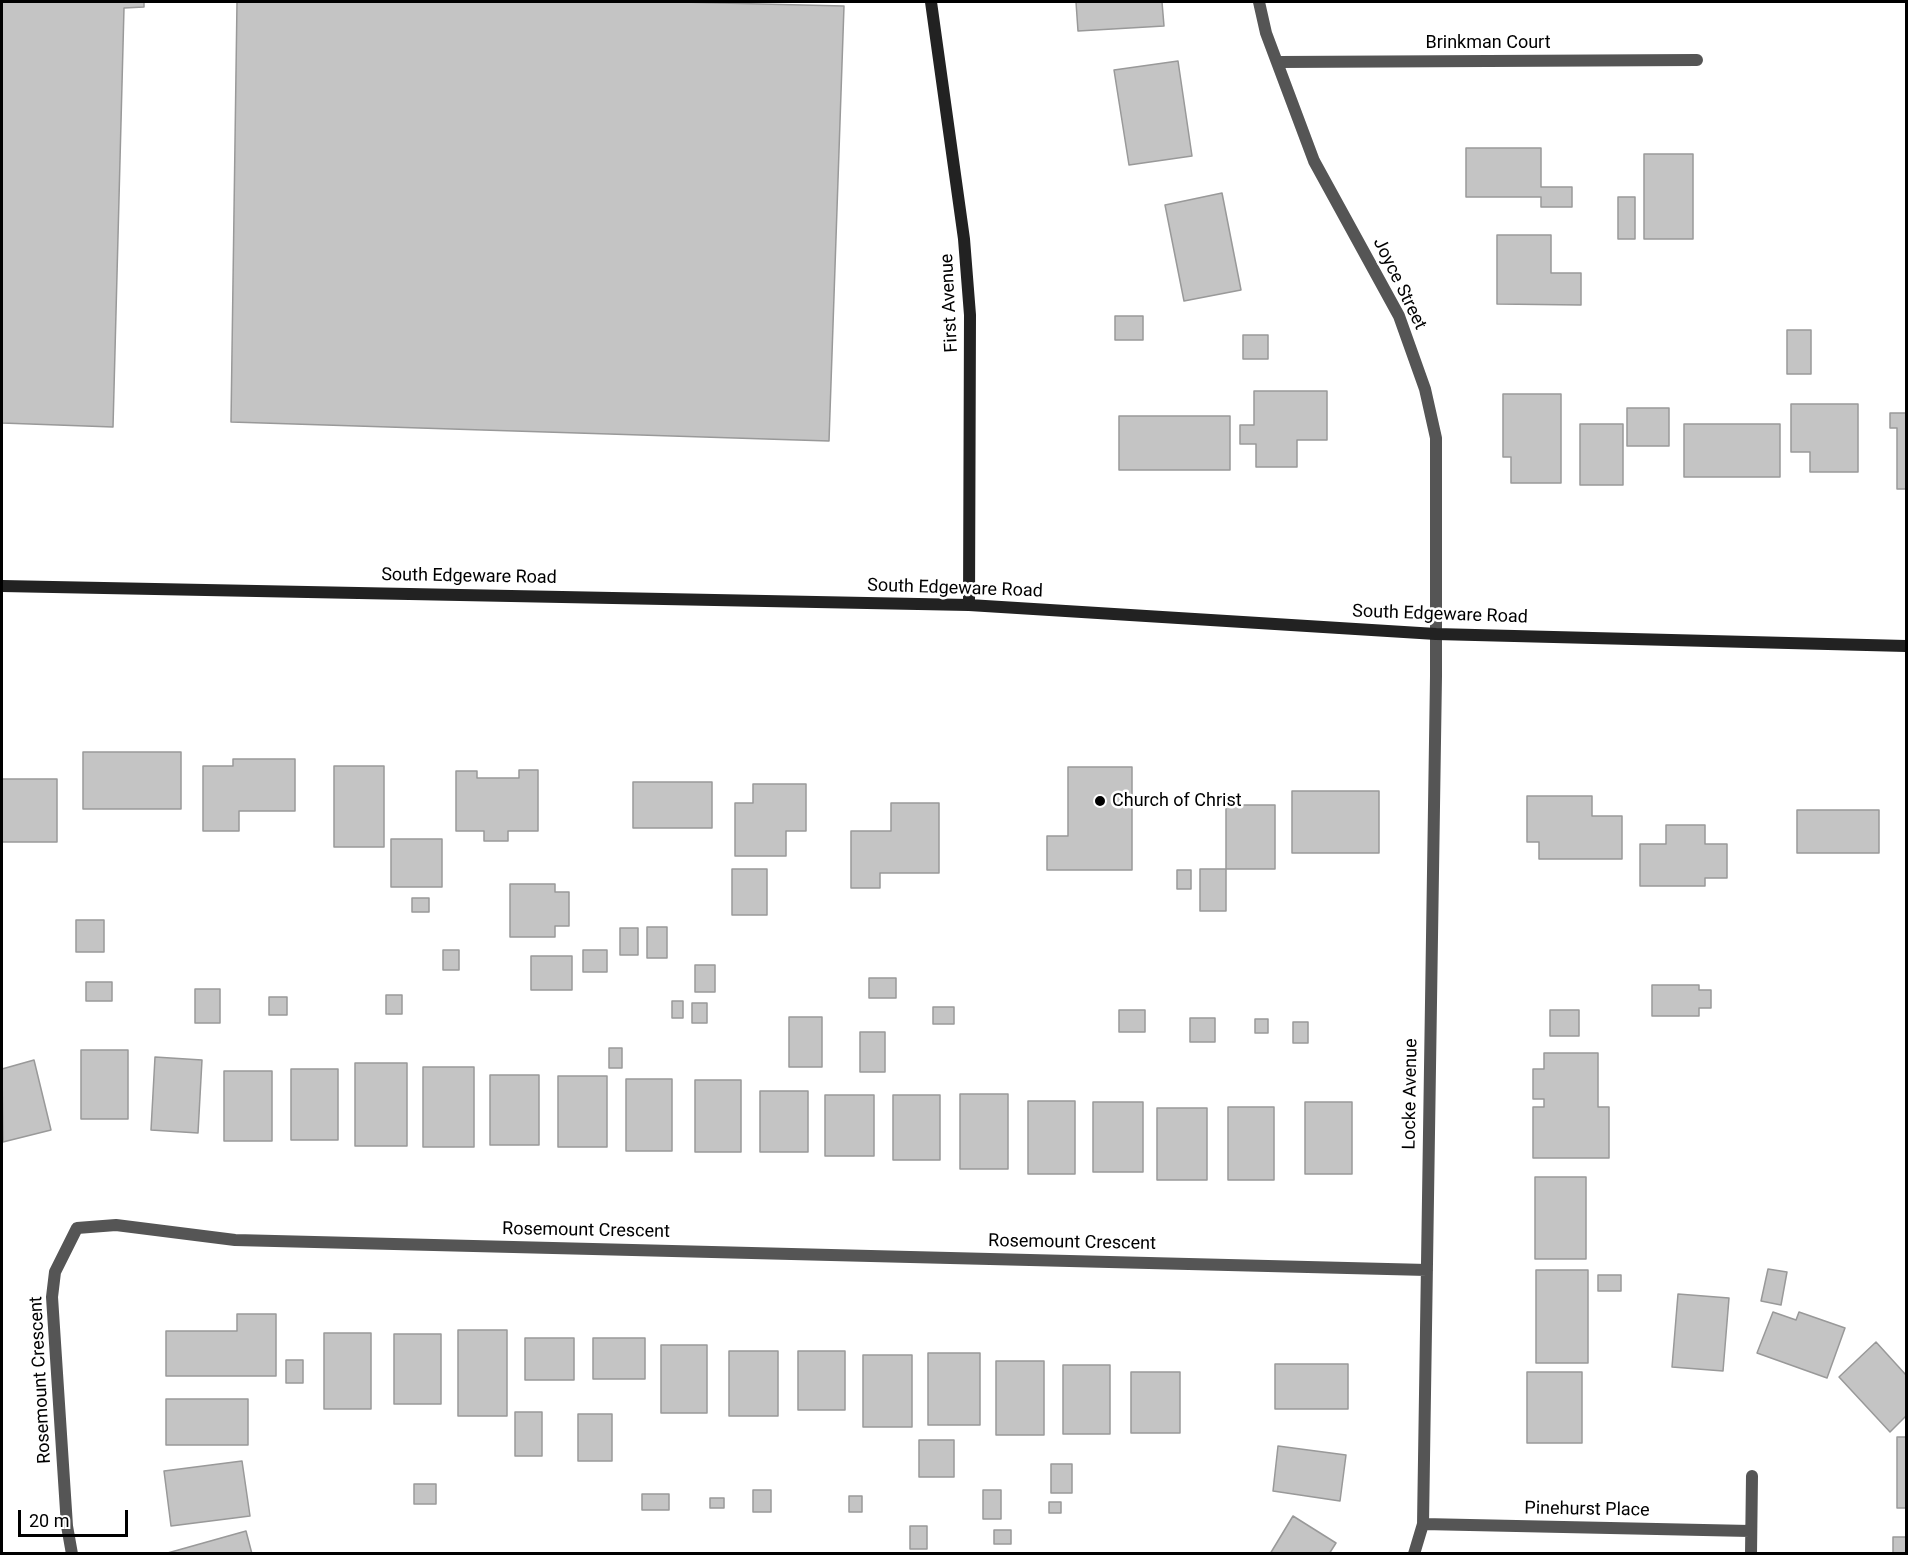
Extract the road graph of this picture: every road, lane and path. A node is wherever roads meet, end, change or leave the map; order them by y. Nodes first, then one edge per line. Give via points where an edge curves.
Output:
1 (931, 2) edge
2 (1258, 2) edge
3 (1697, 60) dead end
4 (1279, 62) junction
5 (2, 586) edge
6 (969, 605) junction
7 (1436, 634) junction
8 (1906, 646) edge
9 (1427, 1270) junction
10 (1752, 1476) dead end
11 (1423, 1524) junction
12 (1750, 1531) junction
13 (72, 1554) edge
14 (1414, 1554) edge
15 (1750, 1554) edge

1 - 6 main road, First Avenue via 969,298
2 - 4 street, Joyce Street
3 - 4 street, Brinkman Court
4 - 7 street, Joyce Street via 1314,161 1399,316 1425,389 1436,438
5 - 6 main road, South Edgeware Road
6 - 7 main road, South Edgeware Road
7 - 8 main road, South Edgeware Road
7 - 9 street, Locke Avenue
9 - 11 street, Locke Avenue
9 - 13 street, Rosemount Crescent via 235,1240 116,1225 77,1228 55,1272 52,1297
10 - 12 street
11 - 12 street, Pinehurst Place
11 - 14 street, Locke Avenue
12 - 15 street

